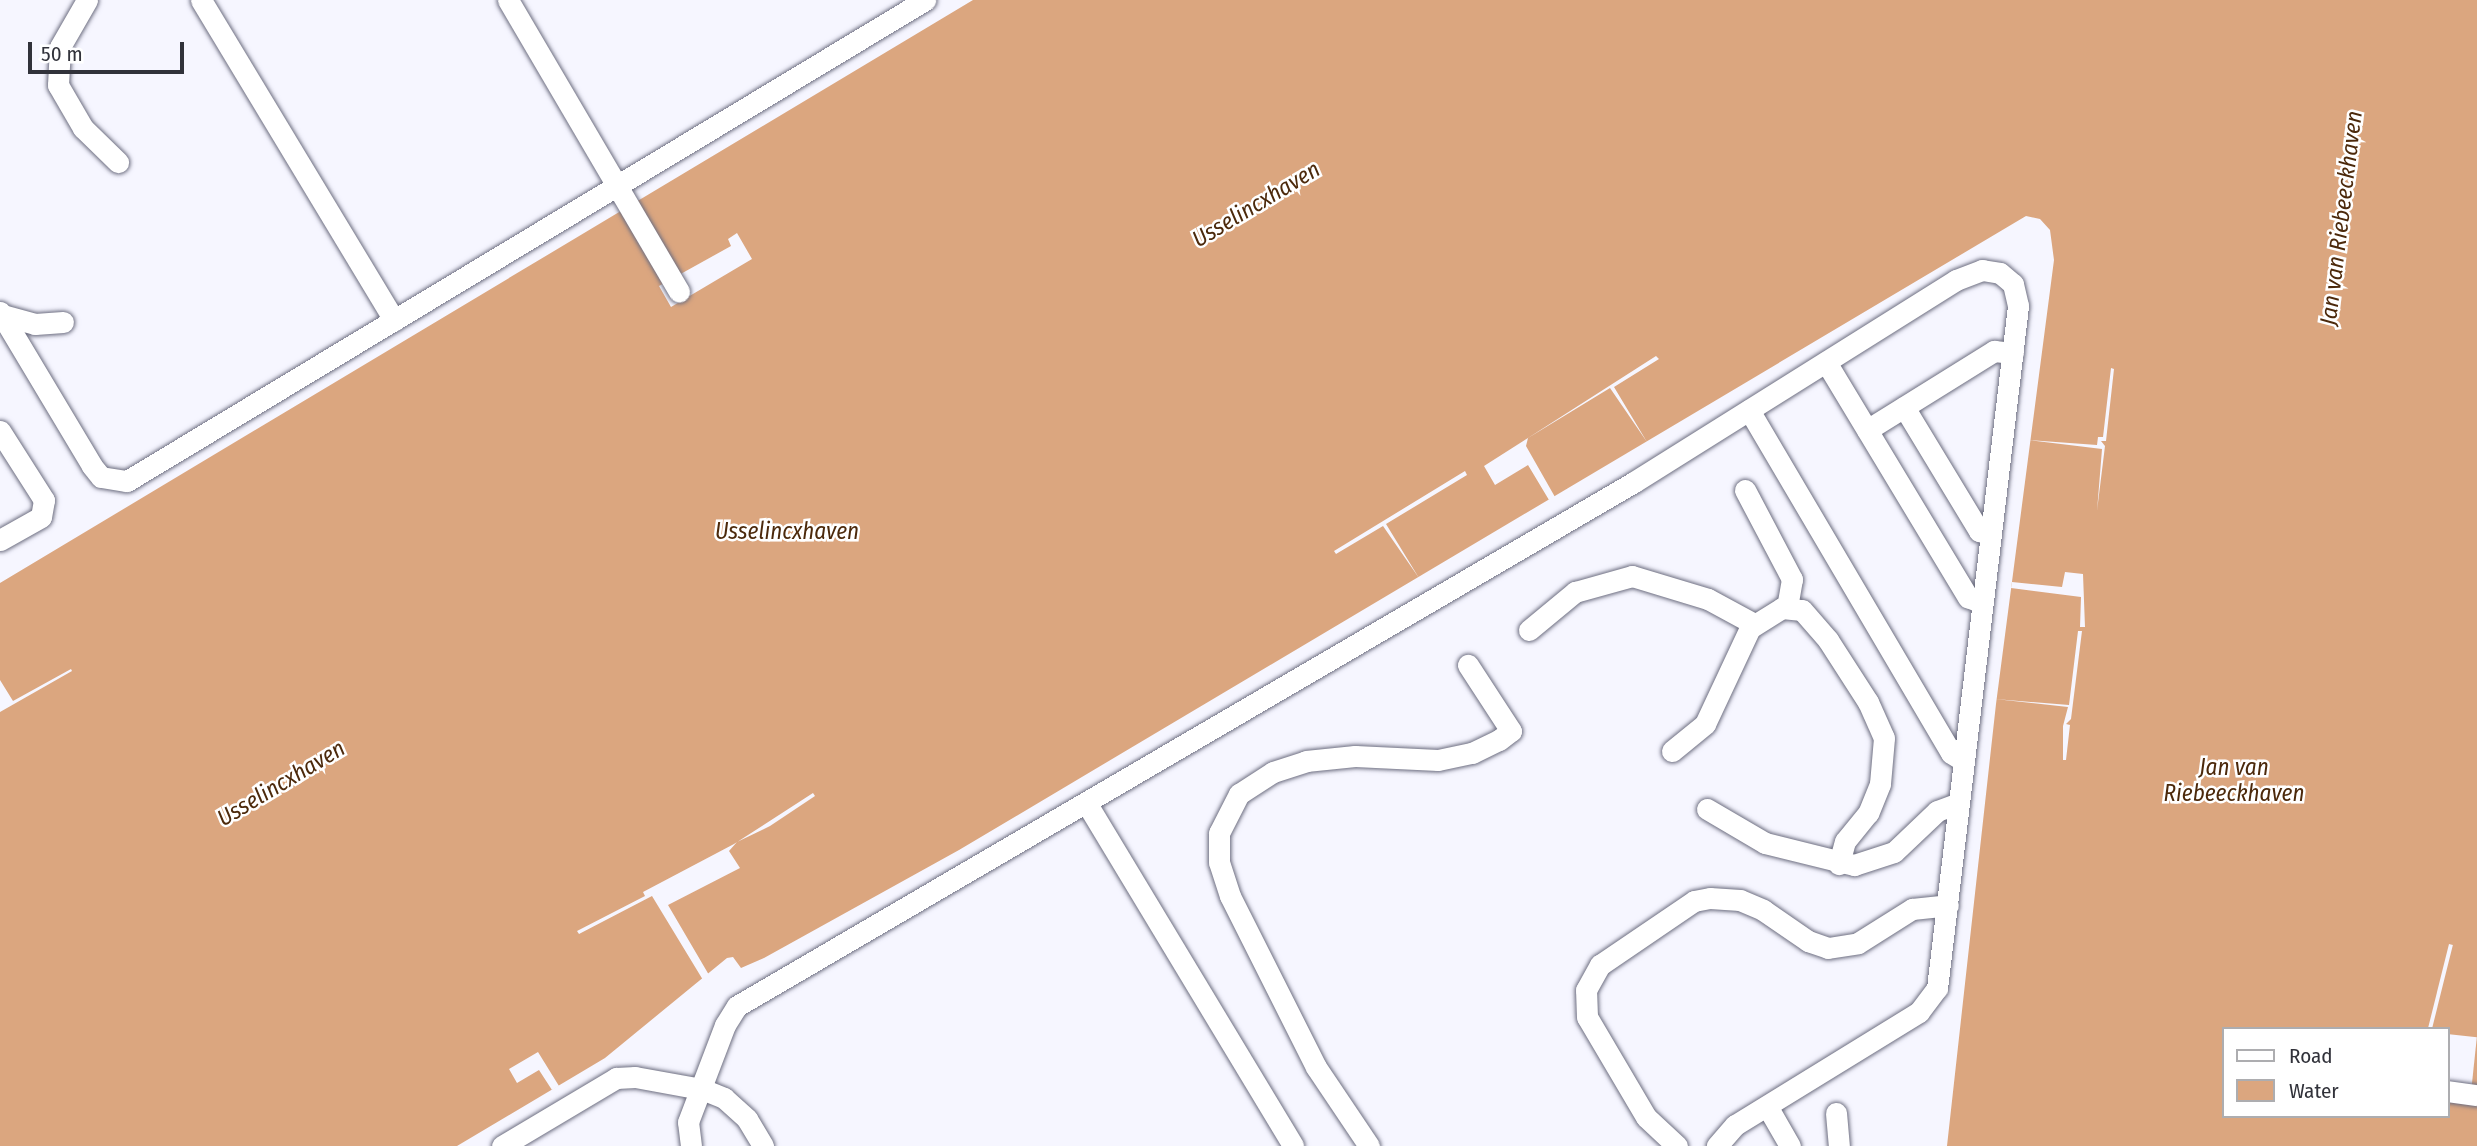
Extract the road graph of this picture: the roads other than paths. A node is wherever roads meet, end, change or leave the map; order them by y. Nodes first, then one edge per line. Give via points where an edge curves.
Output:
1 (87, 0) edge
2 (201, 0) edge
3 (508, 0) edge
4 (925, 0) edge
5 (118, 162) dead end
6 (617, 185) junction
7 (679, 291) dead end
8 (1, 314) edge
9 (394, 320) junction
10 (63, 322) dead end
11 (2013, 353) junction
12 (1826, 362) junction
13 (1904, 407) junction
14 (1749, 410) junction
15 (0, 430) edge
16 (1867, 430) junction
17 (1745, 490) dead end
18 (1991, 534) junction
19 (0, 540) edge
20 (1982, 604) junction
21 (1787, 607) junction
22 (1754, 624) junction
23 (1529, 630) dead end
24 (1468, 665) dead end
25 (1672, 751) dead end
26 (1964, 761) junction
27 (1959, 803) junction
28 (1087, 804) junction
29 (1707, 809) dead end
30 (1839, 863) junction
31 (1948, 905) junction
32 (702, 1089) junction
33 (2449, 1091) edge
34 (2477, 1095) edge
35 (1767, 1106) junction
36 (1836, 1113) dead end
37 (502, 1146) edge
38 (691, 1146) edge
39 (763, 1146) edge
40 (1293, 1146) edge
41 (1369, 1146) edge
42 (1676, 1146) edge
43 (1717, 1146) edge
44 (1790, 1146) edge
45 (1839, 1146) edge

1 - 5 lane via 60,47 58,85 83,128
2 - 9 lane
3 - 6 lane
4 - 6 lane
6 - 7 lane
6 - 9 lane
8 - 9 lane via 92,466 101,477 117,481 127,481
8 - 10 lane via 35,324
11 - 12 lane via 2016,291 2000,273 1982,270 1956,280
11 - 13 lane via 1994,351
11 - 18 lane
12 - 14 lane
12 - 16 lane
13 - 16 lane
13 - 18 lane via 1979,531
14 - 26 lane via 1951,753
14 - 28 lane
15 - 19 lane via 44,500 41,517
16 - 20 lane via 1968,597
17 - 21 lane via 1793,579
18 - 20 lane
20 - 26 lane
21 - 22 lane
21 - 30 lane via 1807,615 1828,640 1875,713 1884,738 1883,769 1874,799 1845,841
22 - 23 lane via 1709,599 1632,576 1575,592
22 - 25 lane via 1743,637 1705,724
24 - 41 lane via 1511,731 1499,740 1472,753 1438,760 1355,755 1306,761 1273,772 1239,794 1219,833 1219,862 1230,896 1316,1067
26 - 27 lane
27 - 30 lane via 1937,811 1882,858
27 - 31 lane
28 - 32 lane via 737,1006 725,1025
28 - 40 lane
29 - 30 lane via 1765,843
31 - 35 lane via 1939,978 1926,1005
31 - 42 lane via 1912,909 1858,943 1828,948 1740,900 1710,898 1695,901 1600,965 1586,990 1587,1017 1646,1117
32 - 37 lane via 645,1077 616,1078
32 - 38 lane via 687,1128
32 - 39 lane via 724,1098 747,1119
33 - 34 lane
35 - 43 lane via 1735,1125
35 - 44 lane
36 - 45 lane

